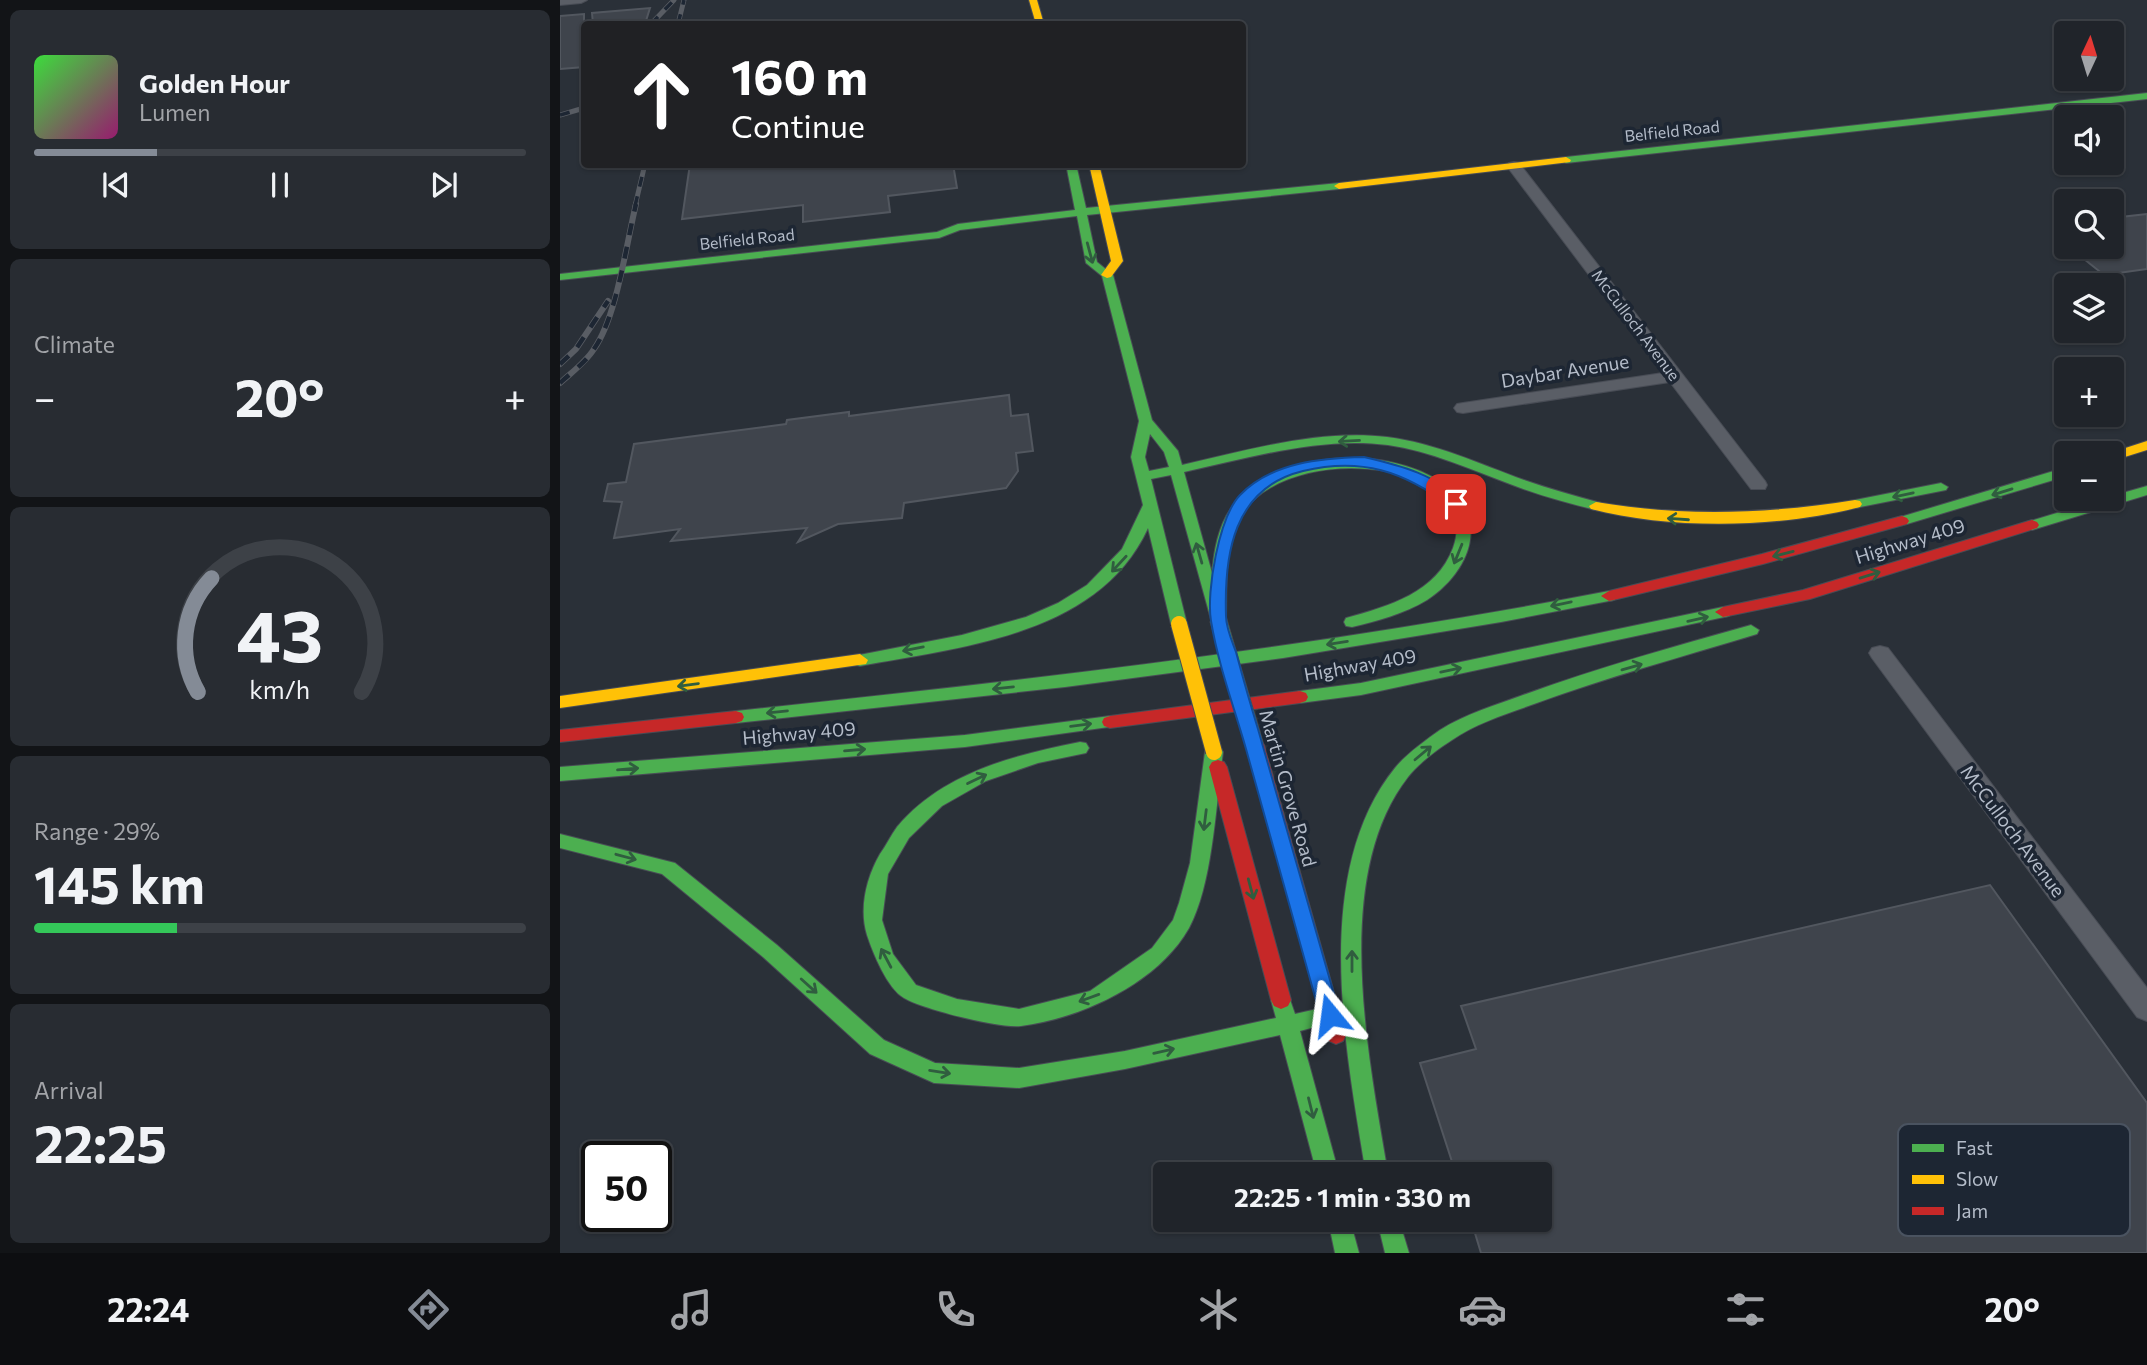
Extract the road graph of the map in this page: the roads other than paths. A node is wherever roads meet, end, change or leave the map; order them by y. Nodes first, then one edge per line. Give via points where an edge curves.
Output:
1 (581, 0) edge
2 (1033, 0) edge
3 (560, 2) edge
4 (1039, 21) edge
5 (2147, 96) edge
6 (1514, 166) junction
7 (1072, 168) edge
8 (1095, 168) edge
9 (1108, 215) junction
10 (1082, 218) junction
11 (1107, 275) junction
12 (560, 277) edge
13 (1675, 376) junction
14 (1462, 408) dead end
15 (1146, 421) junction
16 (2147, 446) edge
17 (2124, 453) edge
18 (2054, 466) edge
19 (1176, 471) junction
20 (2054, 475) edge
21 (1142, 477) junction
22 (1977, 481) dead end
23 (1758, 485) dead end
24 (1951, 485) dead end
25 (2147, 490) edge
26 (1150, 505) junction
27 (1895, 584) dead end
28 (1218, 619) junction
29 (1336, 626) dead end
30 (1763, 626) dead end
31 (1310, 631) dead end
32 (1880, 653) dead end
33 (1144, 672) junction
34 (1361, 689) junction
35 (560, 702) edge
36 (1145, 734) dead end
37 (560, 736) edge
38 (1091, 745) dead end
39 (1214, 752) junction
40 (560, 774) edge
41 (560, 841) edge
42 (2147, 1009) edge
43 (1330, 1015) junction
44 (1288, 1023) junction
45 (1325, 1162) edge
46 (1372, 1162) edge
47 (1374, 1162) edge
48 (1342, 1232) edge
49 (1391, 1232) edge
50 (1347, 1253) edge
51 (1397, 1253) edge

1 - 3 street
2 - 4 main road
5 - 6 main road, Belfield Road
6 - 9 main road, Belfield Road via 1200,201 1185,210
6 - 13 street, McCulloch Avenue
7 - 10 main road, Martin Grove Road
8 - 9 main road, Martin Grove Road
9 - 10 main road, Belfield Road
9 - 11 main road, Martin Grove Road via 1117,261
10 -> 11 main road, Martin Grove Road via 1092,263
10 - 12 main road, Belfield Road via 958,227 939,235
11 - 15 main road, Martin Grove Road
13 - 14 street, Daybar Avenue
13 - 23 street, McCulloch Avenue
15 - 19 main road, Martin Grove Road via 1171,452
15 - 21 main road, Martin Grove Road via 1138,457
16 - 17 main road
18 - 22 main road
19 - 21 main road
24 -> 19 main road via 1837,510 1709,521 1649,517 1572,502 1387,441 1307,444
28 -> 19 main road, Martin Grove Road
20 -> 33 main road, Highway 409 via 1896,525 1713,572 1456,625
21 - 26 main road, Martin Grove Road
25 - 27 main road via 1948,568
34 -> 25 main road, Highway 409 via 1805,595
26 -> 35 main road via 1131,550 1101,582 1067,604 1006,630 825,667
26 - 39 main road, Martin Grove Road, bridge
28 -> 29 main road via 1223,549 1235,512 1245,497 1267,482 1324,462 1364,461 1430,484 1456,504 1465,520 1462,551 1446,579 1407,604
28 - 43 main road, Martin Grove Road, bridge
47 -> 30 main road via 1352,1004 1352,936 1359,872 1380,804 1410,764 1444,736 1490,714
31 - 33 main road
32 - 42 street, McCulloch Avenue
33 -> 37 main road, Highway 409
34 - 36 main road
40 -> 34 main road, Highway 409 via 965,741
39 -> 38 main road via 1189,903 1181,924 1159,954 1095,998 1019,1018 957,1009 908,991 884,958 872,920 879,873 903,833 936,801 980,776
39 -> 44 main road, Martin Grove Road
41 -> 44 main road via 667,868 770,951 877,1047 934,1073 1019,1078 1125,1060
43 - 44 main road
43 - 46 main road, Martin Grove Road
44 -> 45 main road, Martin Grove Road
48 - 50 main road
49 - 51 main road

